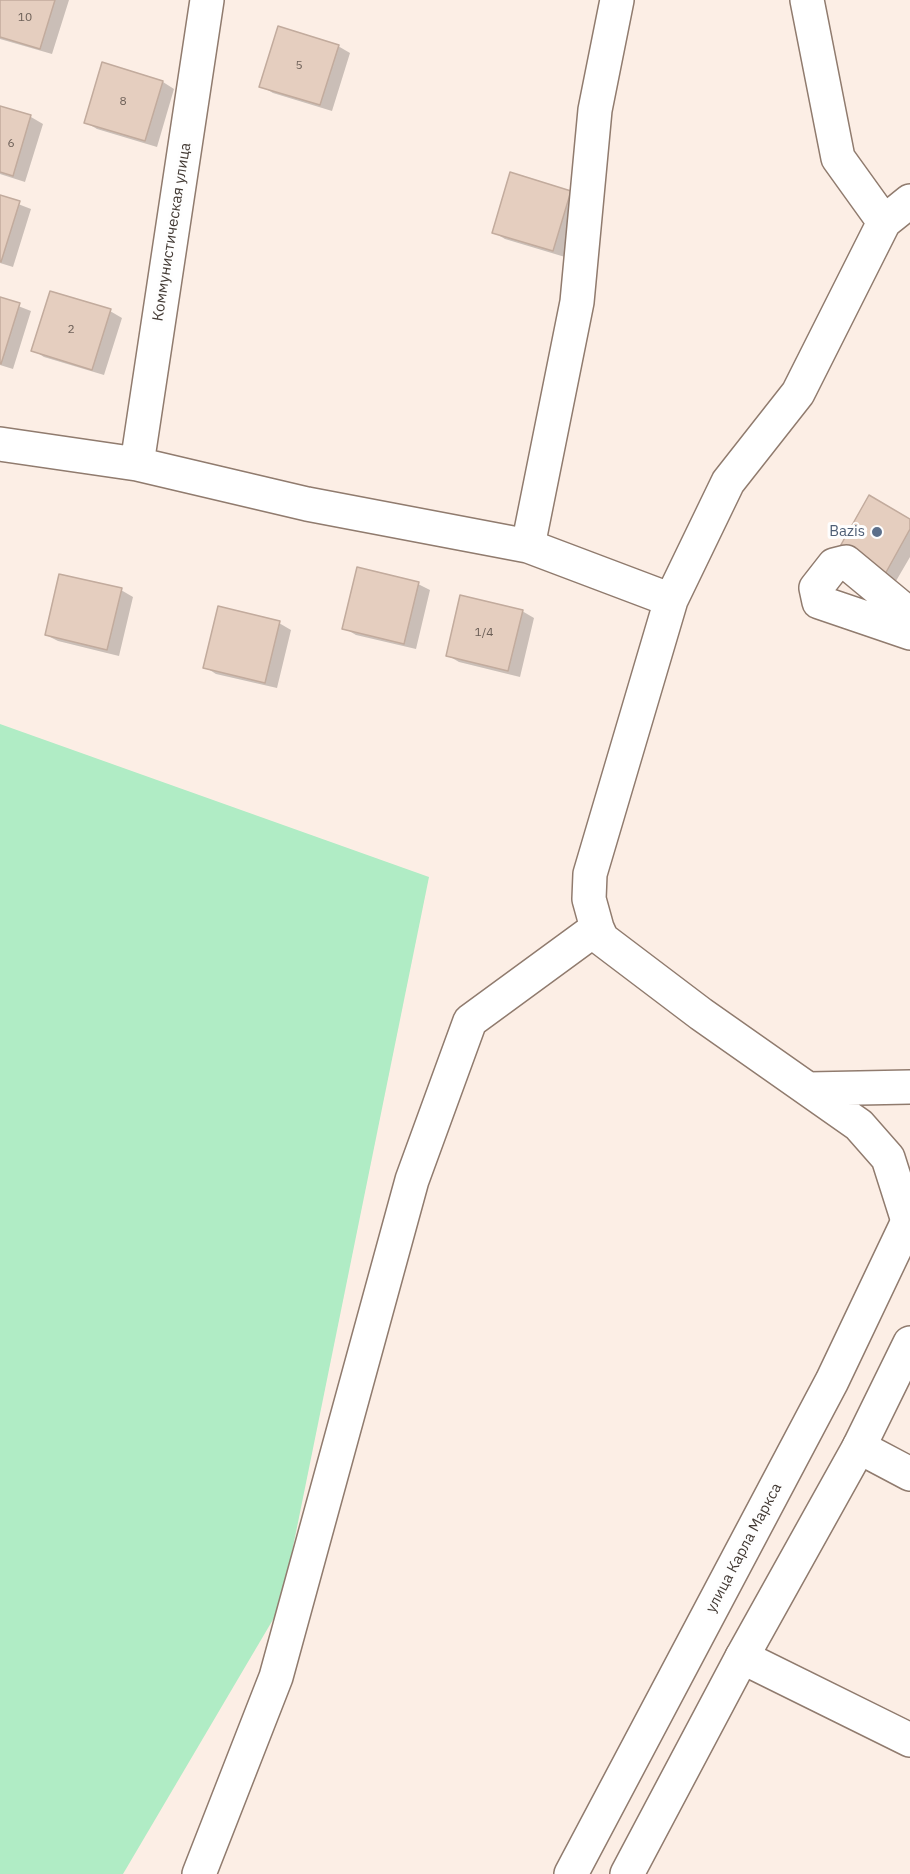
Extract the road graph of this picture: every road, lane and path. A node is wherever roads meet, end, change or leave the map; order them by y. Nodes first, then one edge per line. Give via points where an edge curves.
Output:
1 (207, 0) edge
2 (616, 0) edge
3 (807, 0) edge
4 (910, 201) edge
5 (884, 222) junction
6 (0, 444) edge
7 (138, 464) junction
8 (528, 546) junction
9 (671, 600) junction
10 (910, 615) edge
11 (910, 633) edge
12 (597, 928) junction
13 (910, 1087) edge
14 (809, 1089) junction
15 (909, 1219) edge
16 (910, 1343) edge
17 (898, 1376) edge
18 (859, 1447) junction
19 (910, 1474) edge
20 (742, 1657) junction
21 (910, 1740) edge
22 (199, 1874) edge
23 (571, 1874) edge
24 (627, 1874) edge

1 - 7 street, Коммунистическая улица
2 - 8 street via 596,110 577,302
3 - 5 street via 838,158
4 - 5 street
5 - 9 street via 798,393 728,482
6 - 7 street
7 - 8 street via 307,504
8 - 9 street
9 - 12 street via 590,874 589,900
10 - 11 street via 846,562 834,565 816,588 819,602
12 - 14 street via 602,939
12 - 22 street via 470,1021 411,1180 276,1677
13 - 14 street
14 - 15 street via 859,1125 888,1158
15 - 23 street, улица Карла Маркса via 832,1381
16 - 17 street
17 - 18 street
18 - 19 street
18 - 20 street
20 - 21 street
20 - 24 street

